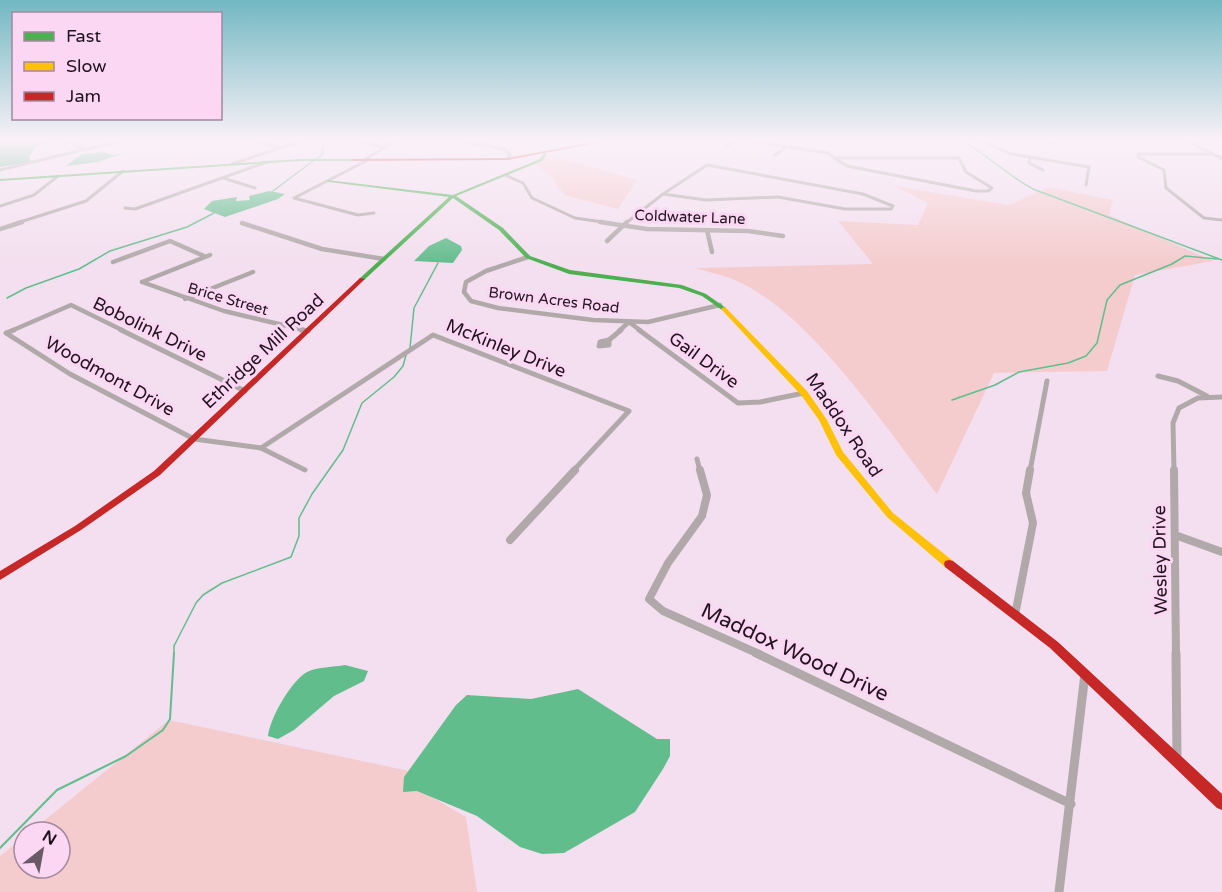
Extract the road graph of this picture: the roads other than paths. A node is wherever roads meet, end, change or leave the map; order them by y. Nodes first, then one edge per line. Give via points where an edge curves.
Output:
1 (51, 182) edge
2 (110, 182) edge
3 (212, 182) edge
4 (234, 182) edge
5 (328, 182) edge
6 (334, 182) edge
7 (489, 182) edge
8 (520, 182) edge
9 (682, 182) edge
10 (799, 182) edge
11 (924, 182) edge
12 (982, 182) edge
13 (1087, 182) edge
14 (1165, 182) edge
15 (1086, 185) dead end
16 (255, 188) dead end
17 (663, 194) junction
18 (453, 196) junction
19 (0, 206) edge
20 (125, 208) dead end
21 (374, 213) dead end
22 (1204, 218) junction
23 (1222, 220) edge
24 (242, 223) dead end
25 (1209, 225) dead end
26 (622, 226) junction
27 (0, 229) edge
28 (707, 230) junction
29 (783, 237) dead end
30 (607, 242) dead end
31 (712, 252) dead end
32 (210, 255) dead end
33 (204, 256) junction
34 (528, 257) junction
35 (384, 259) junction
36 (113, 262) dead end
37 (253, 272) dead end
38 (184, 299) junction
39 (720, 305) junction
40 (75, 307) joint
41 (629, 322) junction
42 (308, 331) junction
43 (609, 340) dead end
44 (1158, 376) dead end
45 (1047, 381) dead end
46 (245, 392) junction
47 (804, 393) junction
48 (1207, 396) junction
49 (1222, 397) edge
50 (194, 440) junction
51 (261, 448) junction
52 (698, 459) dead end
53 (305, 470) dead end
54 (1175, 535) junction
55 (510, 540) dead end
56 (1222, 552) edge
57 (0, 576) edge
58 (1015, 615) junction
59 (1085, 674) junction
60 (1177, 759) junction
61 (1222, 803) edge
62 (1071, 804) junction
63 (1059, 892) edge

1 - 19 street via 33,195
2 - 27 street via 86,201
3 - 20 street via 135,209
4 - 16 street
5 - 21 street via 295,198 346,213
6 - 18 street
7 - 18 street, Ethridge Mill Road
8 - 26 street, Coldwater Lane via 532,198 565,214
9 - 17 street
10 - 17 street via 863,194 893,206 851,209 778,196 706,200
11 - 12 street via 979,191 992,188
13 - 15 street
14 - 22 street via 1166,188
17 - 26 street
18 - 34 street, Maddox Road via 501,229
18 - 35 street, Ethridge Mill Road
22 - 23 street
22 - 25 street
24 - 35 street via 322,249
26 - 28 street, Coldwater Lane
26 - 30 street
28 - 29 street, Coldwater Lane via 756,231
28 - 31 street
32 - 33 street
33 - 36 street via 170,242
33 - 38 street, Brice Street via 142,282
34 - 39 street, Maddox Road via 569,272 680,286
34 - 41 street, Brown Acres Road via 486,271 466,282 464,292 471,301 498,308
35 - 42 street, Ethridge Mill Road
37 - 38 street
38 - 42 street, Brice Street
39 - 41 street, Brown Acres Road via 648,322
39 - 47 street, Maddox Road
40 - 46 street, Bobolink Drive
40 - 50 street, Woodmont Drive via 71,305 6,333 70,374
41 - 43 street
41 - 47 street, Gail Drive via 738,403
42 - 46 street, Ethridge Mill Road
44 - 48 street
45 - 58 street via 1026,493 1033,523
46 - 50 street, Ethridge Mill Road
47 - 58 street, Maddox Road via 839,453 890,514
48 - 49 street, Wesley Drive
48 - 54 street, Wesley Drive via 1184,403 1174,414
50 - 51 street
50 - 57 street, Ethridge Mill Road via 128,495
51 - 53 street
51 - 55 street, McKinley Drive via 433,335 628,411
52 - 62 street, Maddox Wood Drive via 707,495 702,516 668,563 649,599 663,611
54 - 56 street
54 - 60 street, Wesley Drive
58 - 59 street, Maddox Road
59 - 60 street, Maddox Road
59 - 62 street
60 - 61 street, Maddox Road
62 - 63 street

